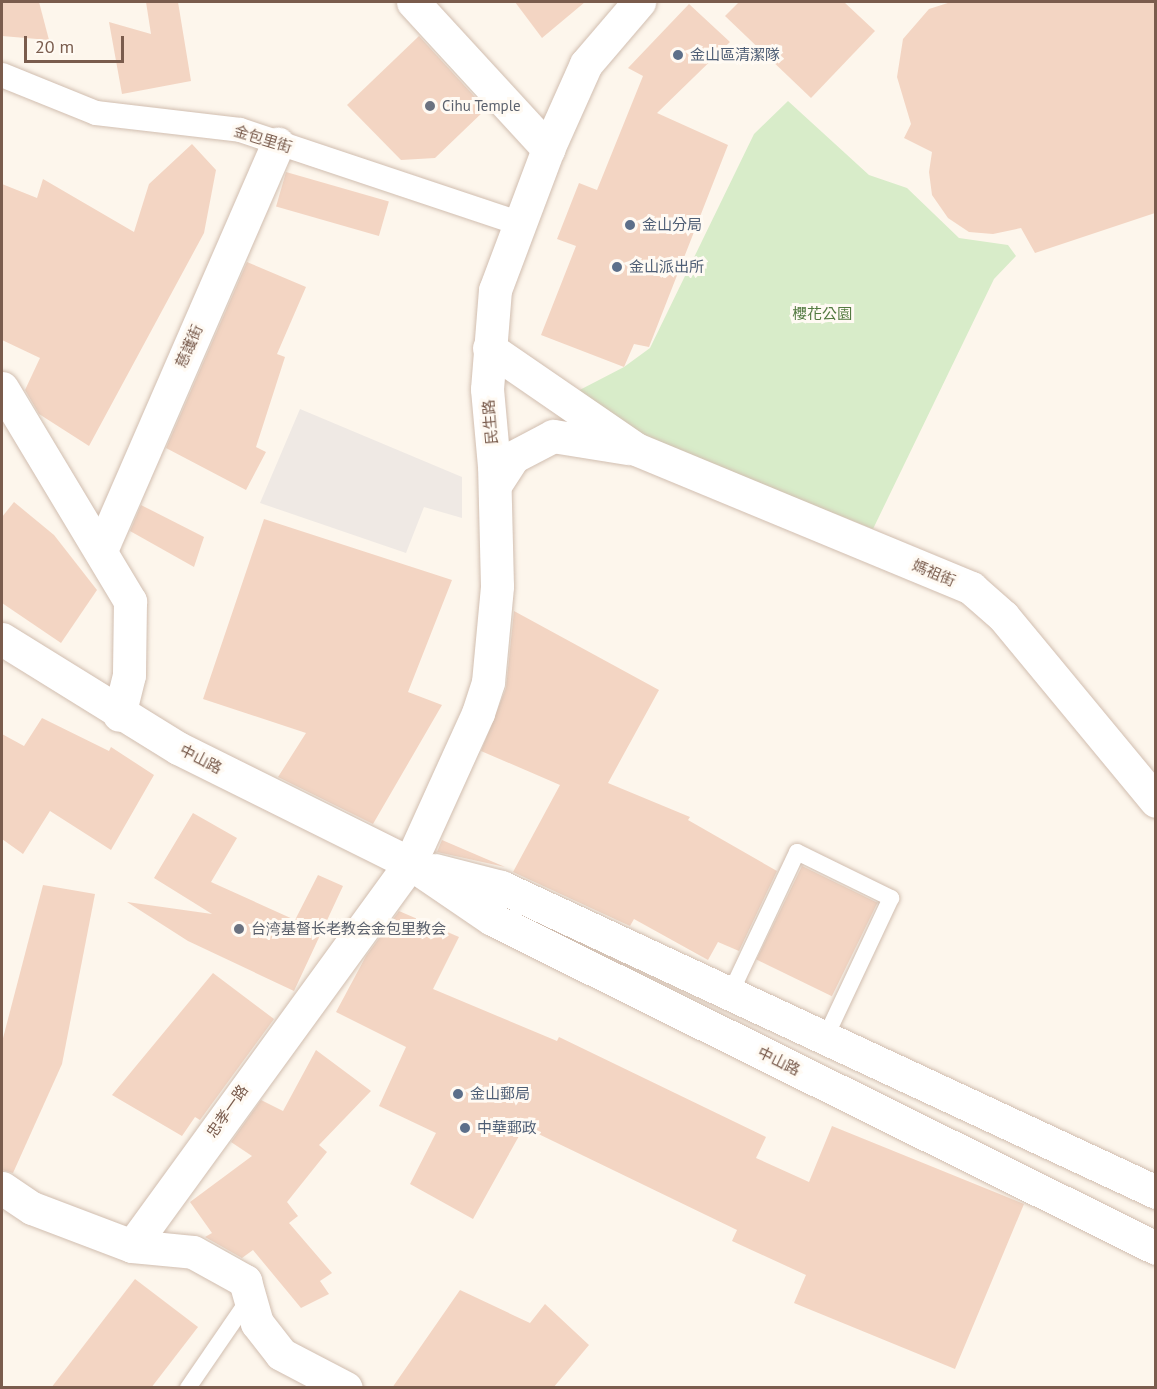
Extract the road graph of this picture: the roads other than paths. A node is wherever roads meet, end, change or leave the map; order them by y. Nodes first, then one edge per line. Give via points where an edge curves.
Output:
1 (413, 2) edge
2 (639, 2) edge
3 (2, 75) edge
4 (278, 144) junction
5 (548, 149) junction
6 (521, 224) junction
7 (489, 348) junction
8 (2, 388) edge
9 (636, 449) junction
10 (495, 485) junction
11 (102, 548) junction
12 (2, 639) edge
13 (119, 715) junction
14 (1155, 801) edge
15 (410, 863) junction
16 (730, 994) junction
17 (825, 1038) junction
18 (2, 1188) edge
19 (1155, 1192) edge
20 (132, 1245) junction
21 (1155, 1248) edge
22 (250, 1298) junction
23 (188, 1388) edge
24 (346, 1388) edge

1 - 5 street
2 - 5 street, 民生路 via 586,64
3 - 4 street, 金包里街 via 96,113 240,129
4 - 6 street, 金包里街
4 - 11 street, 慈護街
5 - 6 street, 民生路
6 - 7 street, 民生路 via 495,290
7 - 9 street, 媽祖街
7 - 10 street, 民生路 via 487,389
8 - 11 street
9 - 10 street, 媽祖街 via 553,436 513,457
9 - 14 street, 媽祖街 via 971,588 1004,616
10 - 15 street, 民生路 via 497,586 488,682 478,713
11 - 13 street via 130,601 129,675
12 - 13 street, 中山路
13 - 15 street, 中山路
15 - 16 street, 中山路 via 501,887
15 - 20 street, 忠孝一路
15 - 21 street, 中山路 via 492,919
16 - 17 street, 中山路
16 - 17 lane via 797,852 891,898
17 - 19 street, 中山路
18 - 20 street via 32,1208
20 - 22 street via 193,1252 245,1281
22 - 23 lane
22 - 24 street via 257,1323 281,1354

